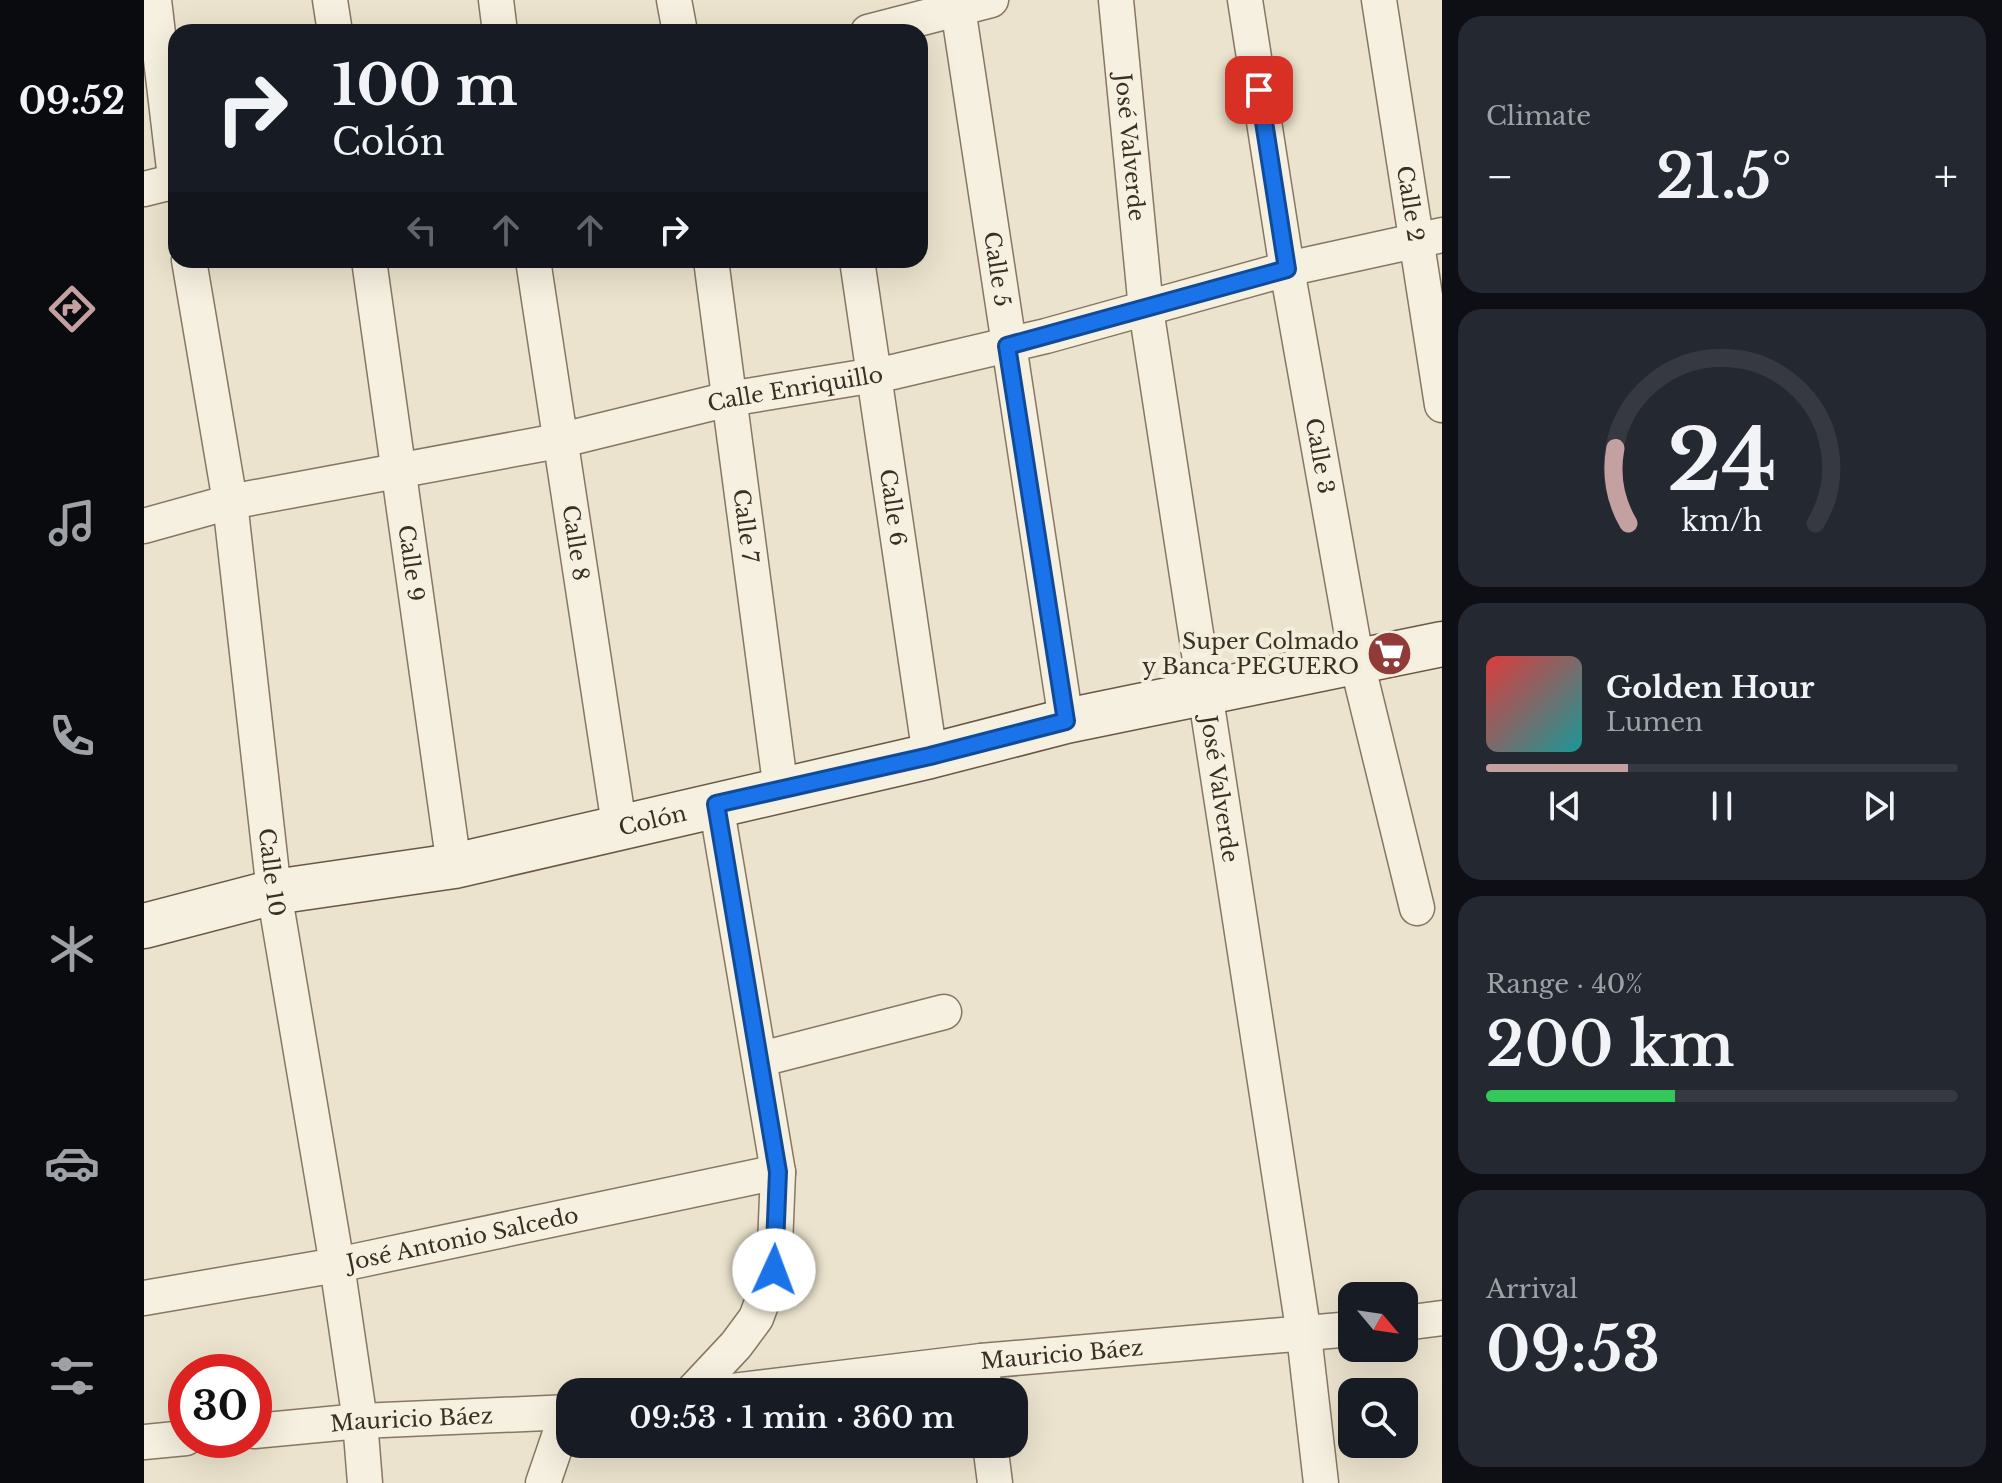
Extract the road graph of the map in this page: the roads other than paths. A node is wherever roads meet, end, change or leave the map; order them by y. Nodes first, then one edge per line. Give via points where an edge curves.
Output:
1 (154, 0) edge
2 (330, 0) edge
3 (496, 0) edge
4 (674, 0) edge
5 (1116, 0) edge
6 (1245, 0) edge
7 (1379, 0) edge
8 (975, 4) edge
9 (334, 24) edge
10 (499, 24) edge
11 (678, 24) edge
12 (899, 24) edge
13 (168, 116) edge
14 (168, 184) edge
15 (144, 189) edge
16 (1428, 238) edge
17 (190, 268) edge
18 (370, 268) edge
19 (534, 268) edge
20 (712, 268) edge
21 (858, 268) edge
22 (1287, 269) junction
23 (1146, 309) junction
24 (1007, 346) junction
25 (873, 375) junction
26 (729, 399) junction
27 (1442, 405) edge
28 (558, 441) junction
29 (397, 470) junction
30 (230, 502) junction
31 (144, 526) edge
32 (1442, 644) edge
33 (1357, 663) junction
34 (1203, 691) junction
35 (1066, 721) junction
36 (930, 756) junction
37 (781, 791) junction
38 (716, 804) junction
39 (619, 825) junction
40 (454, 866) junction
41 (274, 892) junction
42 (1417, 908) dead end
43 (144, 926) edge
44 (944, 1012) dead end
45 (761, 1059) junction
46 (778, 1172) junction
47 (337, 1265) junction
48 (144, 1298) edge
49 (1442, 1318) edge
50 (1418, 1321) edge
51 (1338, 1331) edge
52 (1304, 1335) junction
53 (983, 1376) edge
54 (705, 1378) edge
55 (951, 1378) edge
56 (556, 1413) edge
57 (360, 1421) junction
58 (272, 1429) edge
59 (168, 1440) edge
60 (144, 1442) edge
61 (556, 1447) edge
62 (992, 1458) edge
63 (365, 1483) edge
64 (543, 1483) edge
65 (995, 1483) edge
66 (1321, 1483) edge

1 - 13 street
2 - 9 street
3 - 10 street
4 - 11 street
5 - 23 street, José Valverde
6 - 22 street, Calle 3
7 - 16 street, Calle 2
8 - 12 street
8 - 24 street, Calle 5
14 - 15 street
16 - 22 street, Calle Enriquillo
16 - 27 street, Calle 2
17 - 30 street, Calle 10
18 - 29 street, Calle 9
19 - 28 street, Calle 8
20 - 26 street, Calle 7
21 - 25 street, Calle 6
22 - 23 street, Calle Enriquillo
22 - 33 street, Calle 3
23 - 24 street, Calle Enriquillo
23 - 34 street, José Valverde
24 - 25 street, Calle Enriquillo
24 - 35 street, Calle 5
25 - 26 street, Calle Enriquillo
25 - 36 street, Calle 6
26 - 28 street, Calle Enriquillo
26 - 37 street, Calle 7
28 - 29 street, Calle Enriquillo
28 - 39 street, Calle 8
29 - 30 street, Calle Enriquillo
29 - 40 street, Calle 9
30 - 31 street, Calle Enriquillo
30 - 41 street, Calle 10
32 - 33 street, Colón
33 - 34 street, Colón
33 - 42 street, Calle 3
34 - 35 street, Colón
34 - 52 street, José Valverde
35 - 36 street, Colón
36 - 37 street, Colón
37 - 38 street, Colón
38 - 39 street, Colón
38 - 45 street
39 - 40 street, Colón
40 - 41 street, Colón
41 - 43 street, Colón
41 - 47 street, Calle 10
44 - 45 street
45 - 46 street
46 - 47 street, José Antonio Salcedo
46 - 54 street via 774,1270 756,1318
47 - 48 street, José Antonio Salcedo
47 - 57 street, Calle 10
49 - 50 street
51 - 52 street, Mauricio Báez
52 - 53 street, Mauricio Báez
52 - 66 street, José Valverde
53 - 55 street, Mauricio Báez
56 - 57 street, Mauricio Báez
57 - 58 street, Mauricio Báez
57 - 63 street, Calle 10
59 - 60 street
61 - 64 street
62 - 65 street

